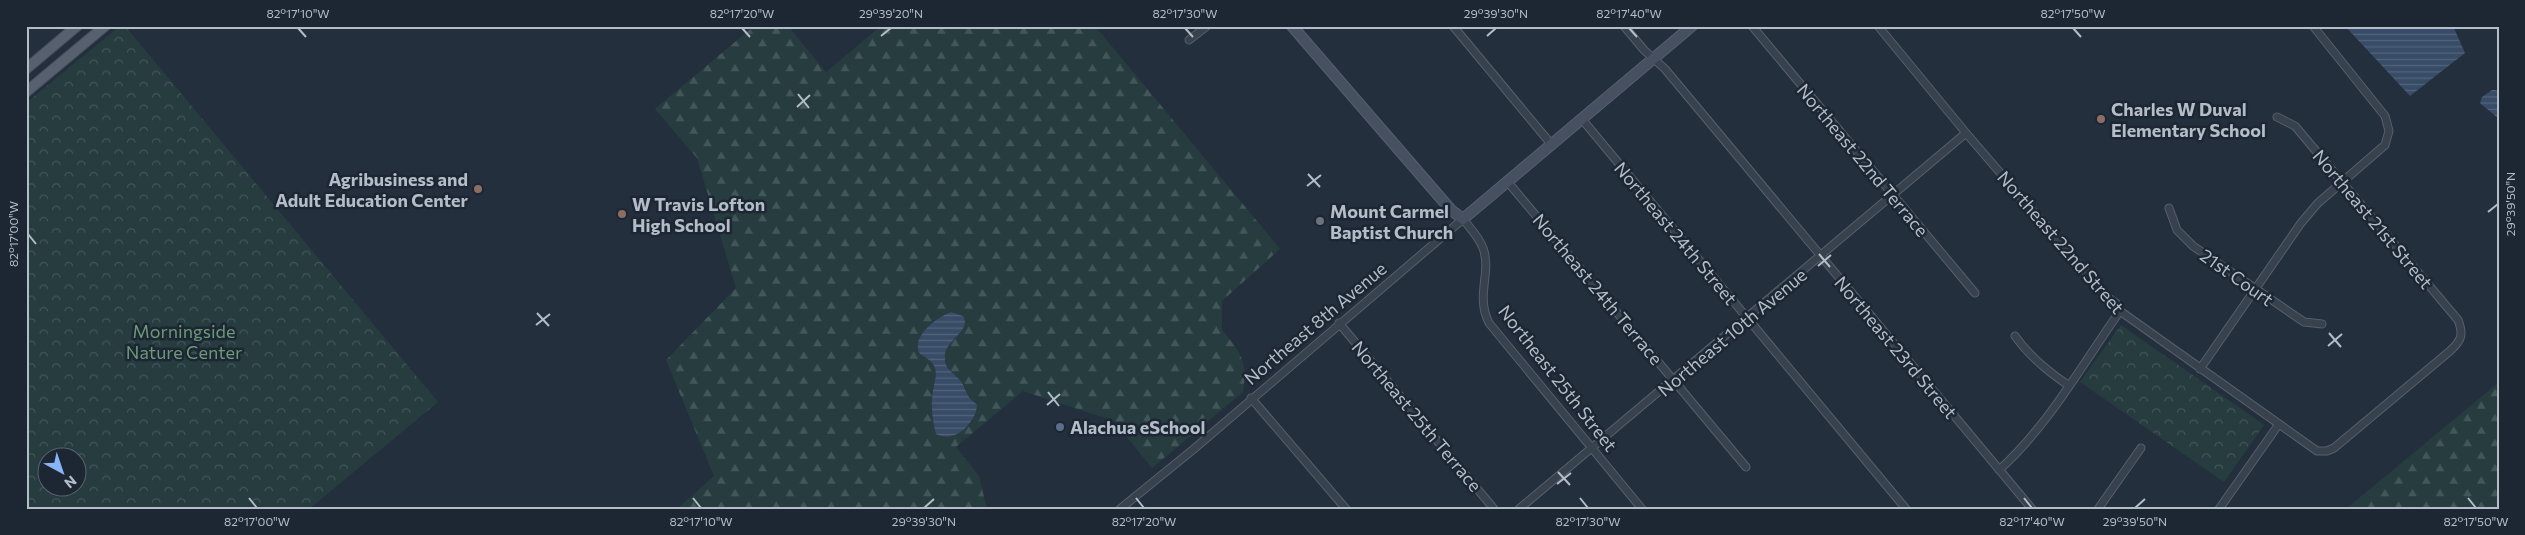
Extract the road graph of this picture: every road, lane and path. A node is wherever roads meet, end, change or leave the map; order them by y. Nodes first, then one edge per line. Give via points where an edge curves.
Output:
1 (77, 26) edge
2 (105, 26) edge
3 (1206, 26) edge
4 (1292, 26) edge
5 (1453, 26) edge
6 (1624, 26) edge
7 (1692, 26) edge
8 (1752, 26) edge
9 (1878, 26) edge
10 (2313, 26) edge
11 (1189, 40) dead end
12 (1654, 58) junction
13 (26, 68) edge
14 (26, 92) edge
15 (2277, 117) dead end
16 (1582, 118) junction
17 (1966, 133) junction
18 (1551, 144) junction
19 (1507, 181) junction
20 (2343, 182) junction
21 (1893, 196) junction
22 (2169, 208) dead end
23 (1463, 219) junction
24 (1821, 256) junction
25 (2255, 290) junction
26 (1975, 293) dead end
27 (2120, 311) junction
28 (1747, 319) junction
29 (1339, 323) junction
30 (2322, 324) dead end
31 (2015, 336) dead end
32 (2200, 369) junction
33 (1675, 380) junction
34 (2068, 385) junction
35 (1251, 398) junction
36 (2279, 424) junction
37 (1592, 448) junction
38 (2141, 448) dead end
39 (2327, 451) joint
40 (1746, 467) dead end
41 (1999, 470) junction
42 (1120, 509) edge
43 (1346, 509) edge
44 (1494, 509) edge
45 (1518, 509) edge
46 (1642, 509) edge
47 (1906, 509) edge
48 (2032, 509) edge
49 (2098, 509) edge
50 (2219, 509) edge

1 - 13 main road
2 - 14 main road
3 - 11 street
4 - 23 street, Northeast 25th Street via 1450,210
5 - 18 street
6 - 12 street, Northeast 23rd Street
7 - 12 street, Northeast 8th Avenue
8 - 21 street, Northeast 22nd Terrace
9 - 17 street, Northeast 22nd Street
10 - 20 street via 2371,98 2384,116 2389,131 2385,145
12 - 16 street, Northeast 8th Avenue
12 - 24 street, Northeast 23rd Street
15 - 20 street, Northeast 21st Street via 2295,126
16 - 18 street, Northeast 8th Avenue
16 - 28 street, Northeast 24th Street
17 - 21 street, Northeast 10th Avenue
17 - 27 street, Northeast 22nd Street via 2107,297 2116,302
18 - 19 street, Northeast 8th Avenue
19 - 23 street, Northeast 8th Avenue
19 - 33 street, Northeast 24th Terrace
20 - 25 street via 2301,222
20 - 39 street, Northeast 21st Street via 2458,320 2462,330 2461,341 2450,352
21 - 24 street, Northeast 10th Avenue
21 - 26 street, Northeast 22nd Terrace
22 - 25 street, 21st Court via 2176,230
23 - 29 street, Northeast 8th Avenue
23 - 37 street, Northeast 25th Street via 1484,249 1482,300 1489,323
24 - 28 street, Northeast 10th Avenue
24 - 41 street, Northeast 23rd Street
25 - 30 street, 21st Court via 2304,322
25 - 32 street
27 - 32 street, Northeast 22nd Street
27 - 34 street
28 - 33 street, Northeast 10th Avenue
28 - 47 street, Northeast 24th Street
29 - 35 street, Northeast 8th Avenue
29 - 44 street, Northeast 25th Terrace
31 - 34 street via 2040,366
32 - 36 street, Northeast 22nd Street
33 - 37 street, Northeast 10th Avenue
33 - 40 street, Northeast 24th Terrace
34 - 41 street via 2022,449
35 - 42 street, Northeast 8th Avenue
35 - 43 street
36 - 39 street, Northeast 22nd Street via 2318,450
36 - 50 street
37 - 45 street, Northeast 10th Avenue
37 - 46 street, Northeast 25th Street
38 - 49 street
41 - 48 street, Northeast 23rd Street

